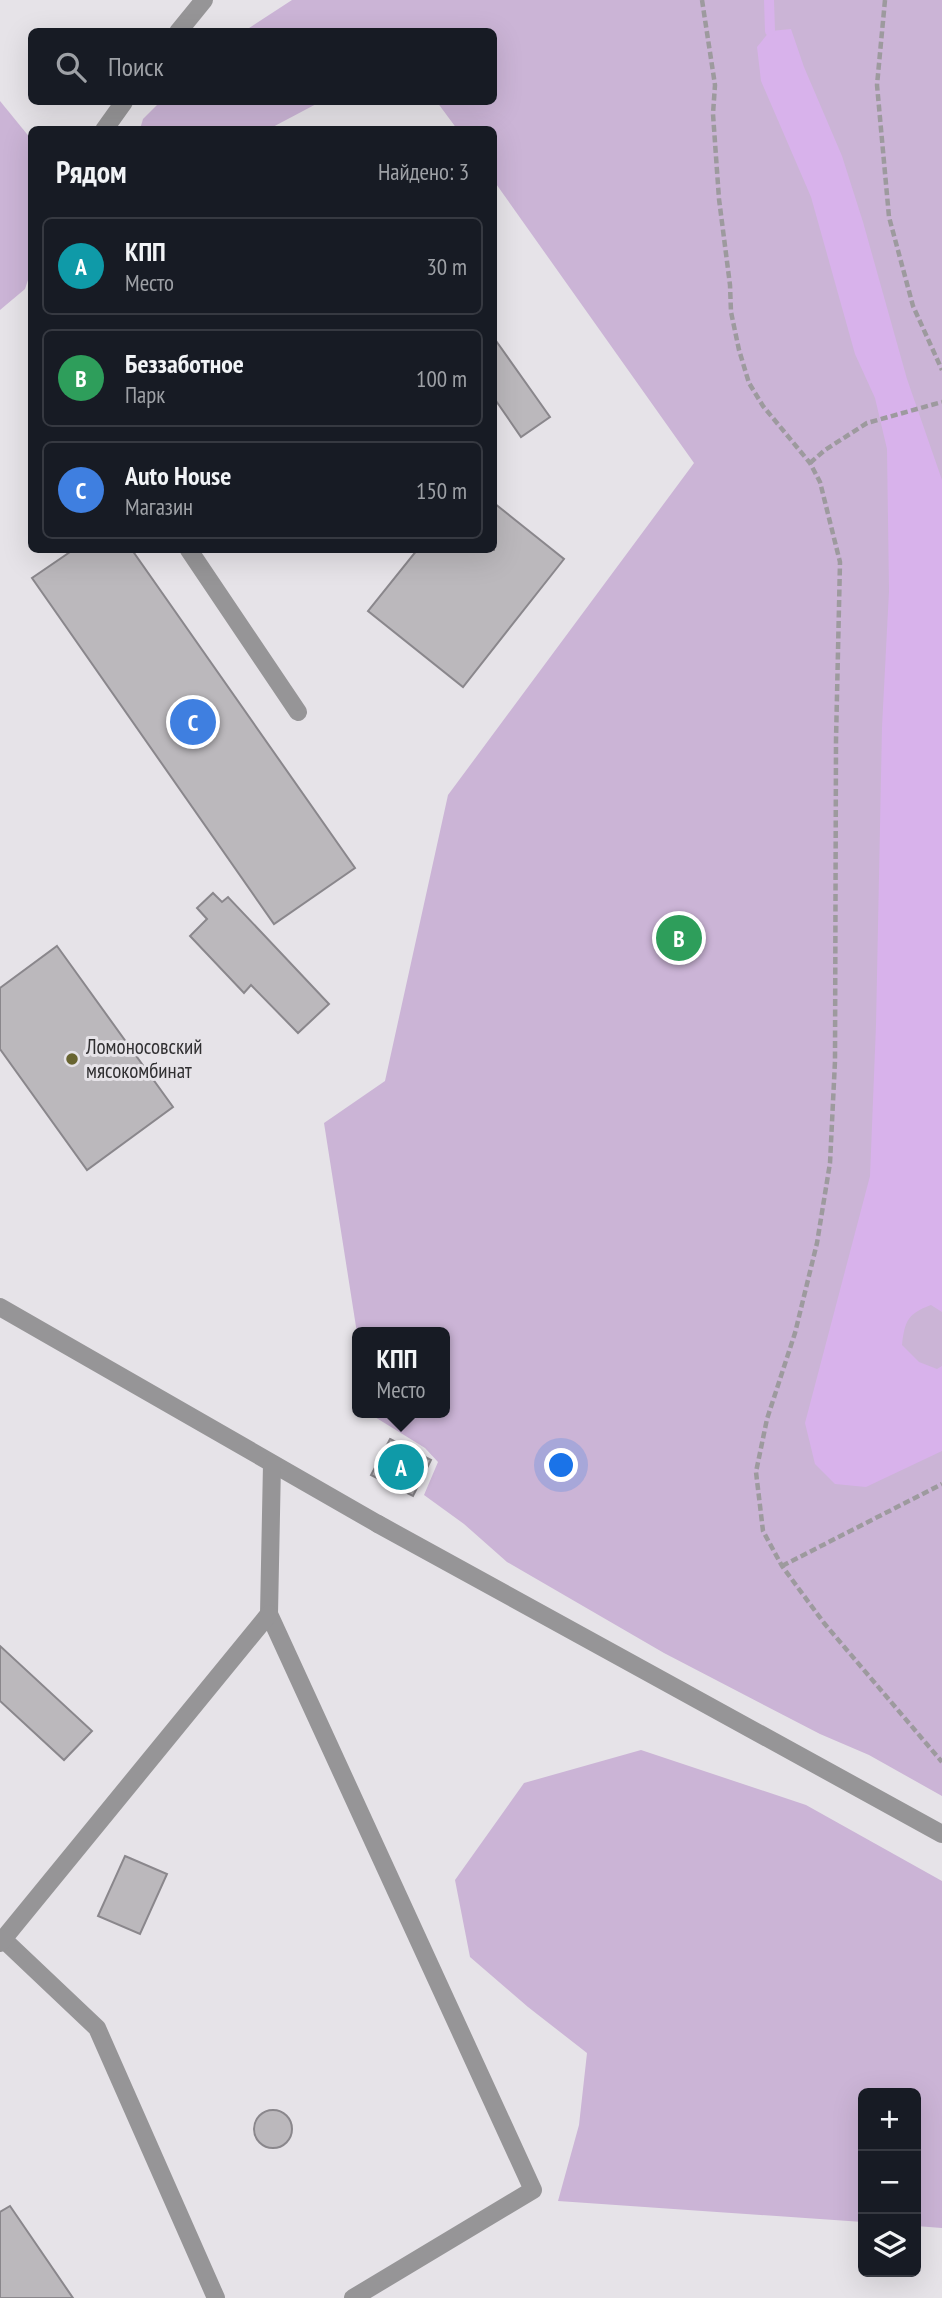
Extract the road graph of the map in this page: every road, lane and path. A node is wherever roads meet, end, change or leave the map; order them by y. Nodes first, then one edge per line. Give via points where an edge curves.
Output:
1 (204, 0) edge
2 (702, 0) edge
3 (885, 0) edge
4 (181, 28) edge
5 (122, 105) edge
6 (107, 126) edge
7 (942, 370) edge
8 (939, 403) edge
9 (810, 463) junction
10 (191, 553) edge
11 (298, 712) dead end
12 (0, 1307) edge
13 (272, 1464) junction
14 (942, 1485) edge
15 (782, 1566) junction
16 (269, 1615) junction
17 (942, 1762) edge
18 (942, 1834) edge
19 (2, 1941) edge
20 (216, 2298) edge
21 (353, 2298) edge

1 - 4 street
2 - 9 path via 715,85 719,199 739,350 749,383 763,406
3 - 7 path via 877,85 889,217 913,306
5 - 6 street
8 - 9 path via 867,423
9 - 15 path via 826,500 840,562 835,1061 831,1163 817,1243 756,1472 762,1531
10 - 11 street
12 - 13 street
13 - 16 street
13 - 18 street
14 - 15 path
15 - 17 path via 824,1623
16 - 19 street
16 - 21 street via 533,2190
19 - 20 street via 97,2028

